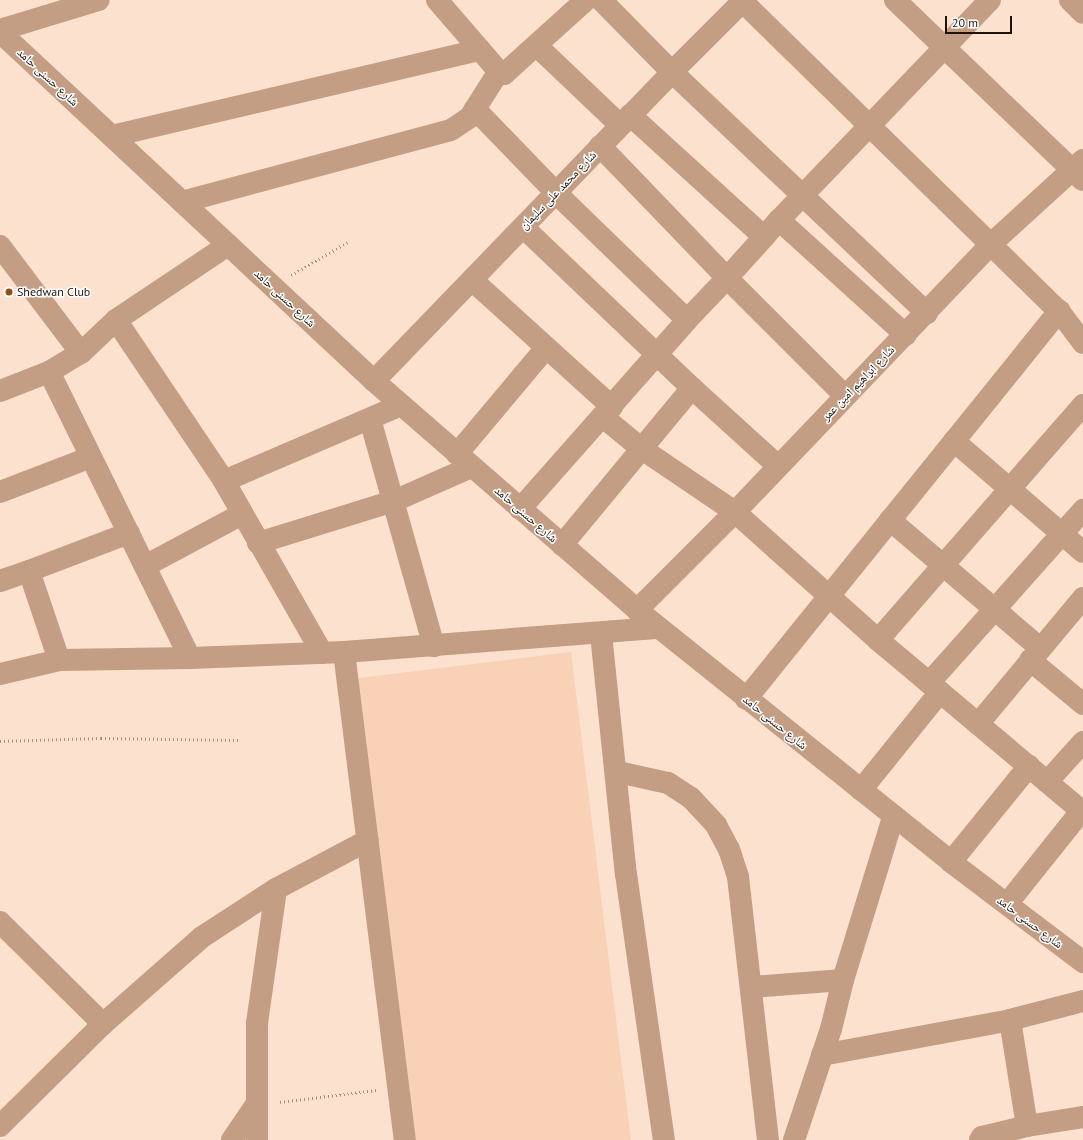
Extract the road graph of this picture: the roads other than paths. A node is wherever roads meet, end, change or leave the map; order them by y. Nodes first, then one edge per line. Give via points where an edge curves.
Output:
1 (99, 0) edge
2 (437, 0) edge
3 (586, 0) edge
4 (601, 0) edge
5 (895, 0) edge
6 (990, 0) edge
7 (1070, 0) edge
8 (743, 1) edge
9 (1083, 13) edge
10 (0, 31) edge
11 (537, 46) junction
12 (943, 47) junction
13 (480, 50) junction
14 (499, 72) junction
15 (672, 72) junction
16 (476, 109) junction
17 (625, 120) junction
18 (869, 126) junction
19 (112, 136) junction
20 (600, 146) junction
21 (1080, 170) edge
22 (556, 193) junction
23 (802, 195) junction
24 (182, 202) junction
25 (779, 220) junction
26 (523, 227) junction
27 (764, 237) junction
28 (991, 244) junction
29 (228, 245) junction
30 (0, 246) edge
31 (727, 278) junction
32 (472, 280) junction
33 (1059, 311) junction
34 (927, 313) junction
35 (116, 320) junction
36 (687, 320) junction
37 (906, 335) junction
38 (1083, 343) edge
39 (546, 348) junction
40 (81, 353) junction
41 (658, 355) junction
42 (49, 372) junction
43 (374, 381) junction
44 (692, 388) junction
45 (0, 391) edge
46 (845, 396) junction
47 (401, 405) junction
48 (1083, 405) edge
49 (607, 412) junction
50 (370, 419) junction
51 (954, 441) junction
52 (642, 449) junction
53 (91, 458) junction
54 (464, 460) junction
55 (778, 466) junction
56 (224, 481) junction
57 (1010, 489) junction
58 (0, 492) edge
59 (394, 500) junction
60 (520, 509) junction
61 (1083, 510) edge
62 (734, 512) junction
63 (242, 514) junction
64 (890, 520) junction
65 (129, 533) junction
66 (1062, 534) junction
67 (258, 543) junction
68 (562, 545) junction
69 (1083, 552) edge
70 (943, 565) junction
71 (145, 566) junction
72 (29, 571) junction
73 (0, 581) edge
74 (829, 596) junction
75 (1081, 604) edge
76 (995, 609) junction
77 (637, 610) junction
78 (659, 628) junction
79 (601, 634) junction
80 (878, 640) junction
81 (434, 646) junction
82 (344, 652) junction
83 (322, 653) junction
84 (1035, 654) junction
85 (190, 658) junction
86 (59, 660) junction
87 (0, 674) edge
88 (934, 687) junction
89 (746, 699) junction
90 (1083, 704) edge
91 (978, 724) junction
92 (1083, 742) edge
93 (1029, 766) junction
94 (618, 772) junction
95 (1048, 782) junction
96 (861, 790) junction
97 (1082, 811) edge
98 (893, 817) junction
99 (368, 840) junction
100 (951, 862) junction
101 (276, 888) junction
102 (1007, 904) junction
103 (0, 922) edge
104 (1083, 962) edge
105 (843, 980) junction
106 (752, 987) junction
107 (1083, 1000) edge
108 (1010, 1020) junction
109 (103, 1024) junction
110 (822, 1055) junction
111 (255, 1106) junction
112 (1083, 1117) edge
113 (0, 1126) edge
114 (1027, 1126) junction
115 (232, 1140) edge
116 (257, 1140) edge
117 (405, 1140) edge
118 (664, 1140) edge
119 (768, 1140) edge
120 (794, 1140) edge
121 (980, 1140) edge

1 - 10 street
2 - 13 street
3 - 11 street
4 - 15 street
5 - 12 street
6 - 12 street
7 - 9 street
8 - 15 street, شارع محمد على سليمان
8 - 18 street
10 - 19 street, شارع حسنى حامد
11 - 14 street via 508,73
11 - 17 street
12 - 18 street
12 - 21 street
13 - 14 street
13 - 19 street
14 - 16 street
15 - 17 street, شارع محمد على سليمان
15 - 23 street
16 - 22 street
16 - 24 street via 463,123 451,130
17 - 20 street, شارع محمد على سليمان
17 - 27 street
18 - 23 street
18 - 28 street
19 - 24 street, شارع حسنى حامد
20 - 22 street, شارع محمد على سليمان
20 - 31 street
21 - 28 street, شارع ابراهيم امين عمر
22 - 26 street, شارع محمد على سليمان
22 - 36 street
23 - 25 street
23 - 34 street
24 - 29 street, شارع حسنى حامد
25 - 27 street
25 - 37 street
26 - 32 street, شارع محمد على سليمان
26 - 41 street
27 - 31 street
28 - 33 street
28 - 34 street, شارع ابراهيم امين عمر
29 - 35 street
29 - 43 street, شارع حسنى حامد
30 - 40 street
31 - 36 street
31 - 46 street
32 - 39 street
32 - 43 street, شارع محمد على سليمان
33 - 38 street
33 - 51 street
34 - 37 street, شارع ابراهيم امين عمر
35 - 40 street
35 - 56 street
36 - 41 street
37 - 46 street, شارع ابراهيم امين عمر
39 - 49 street
39 - 54 street
40 - 42 street
41 - 44 street
41 - 49 street
42 - 45 street
42 - 53 street
43 - 47 street, شارع حسنى حامد
44 - 52 street
44 - 55 street
46 - 55 street, شارع ابراهيم امين عمر
47 - 50 street
47 - 54 street, شارع حسنى حامد
48 - 57 street
49 - 52 street
49 - 60 street
50 - 56 street
50 - 59 street
51 - 57 street
51 - 64 street
52 - 62 street
52 - 68 street
53 - 58 street
53 - 65 street
54 - 59 street
54 - 60 street, شارع حسنى حامد
55 - 62 street, شارع ابراهيم امين عمر
56 - 63 street
57 - 66 street
57 - 70 street
59 - 67 street
59 - 81 street
60 - 68 street, شارع حسنى حامد
61 - 66 street
62 - 74 street
62 - 77 street, شارع ابراهيم امين عمر
63 - 67 street
63 - 71 street
64 - 70 street
64 - 74 street
65 - 71 street
65 - 72 street
66 - 69 street
66 - 76 street
67 - 83 street
68 - 77 street, شارع حسنى حامد
70 - 76 street
70 - 80 street
71 - 85 street
72 - 73 street
72 - 86 street
74 - 80 street
74 - 89 street
75 - 84 street
76 - 84 street
76 - 88 street
77 - 78 street, شارع حسنى حامد
78 - 79 street
78 - 89 street, شارع حسنى حامد
79 - 81 street
79 - 94 street
80 - 88 street
81 - 82 street
82 - 83 street
82 - 99 street
83 - 85 street
84 - 90 street
84 - 91 street
85 - 86 street
86 - 87 street
88 - 91 street
88 - 96 street
89 - 96 street, شارع حسنى حامد
91 - 93 street
92 - 95 street
93 - 95 street
93 - 100 street
94 - 106 street via 668,783 691,798 716,825 729,849 738,877
94 - 118 street via 626,874
95 - 97 street
96 - 98 street, شارع حسنى حامد
97 - 102 street
98 - 100 street, شارع حسنى حامد
98 - 105 street
99 - 101 street
99 - 117 street
100 - 102 street, شارع حسنى حامد
101 - 109 street via 202,937
101 - 111 street via 257,1023
102 - 104 street, شارع حسنى حامد
103 - 109 street
105 - 106 street
105 - 110 street
106 - 119 street
107 - 108 street
108 - 110 street
108 - 114 street
109 - 113 street
110 - 120 street
111 - 115 street
111 - 116 street
112 - 114 street
114 - 121 street via 982,1137

